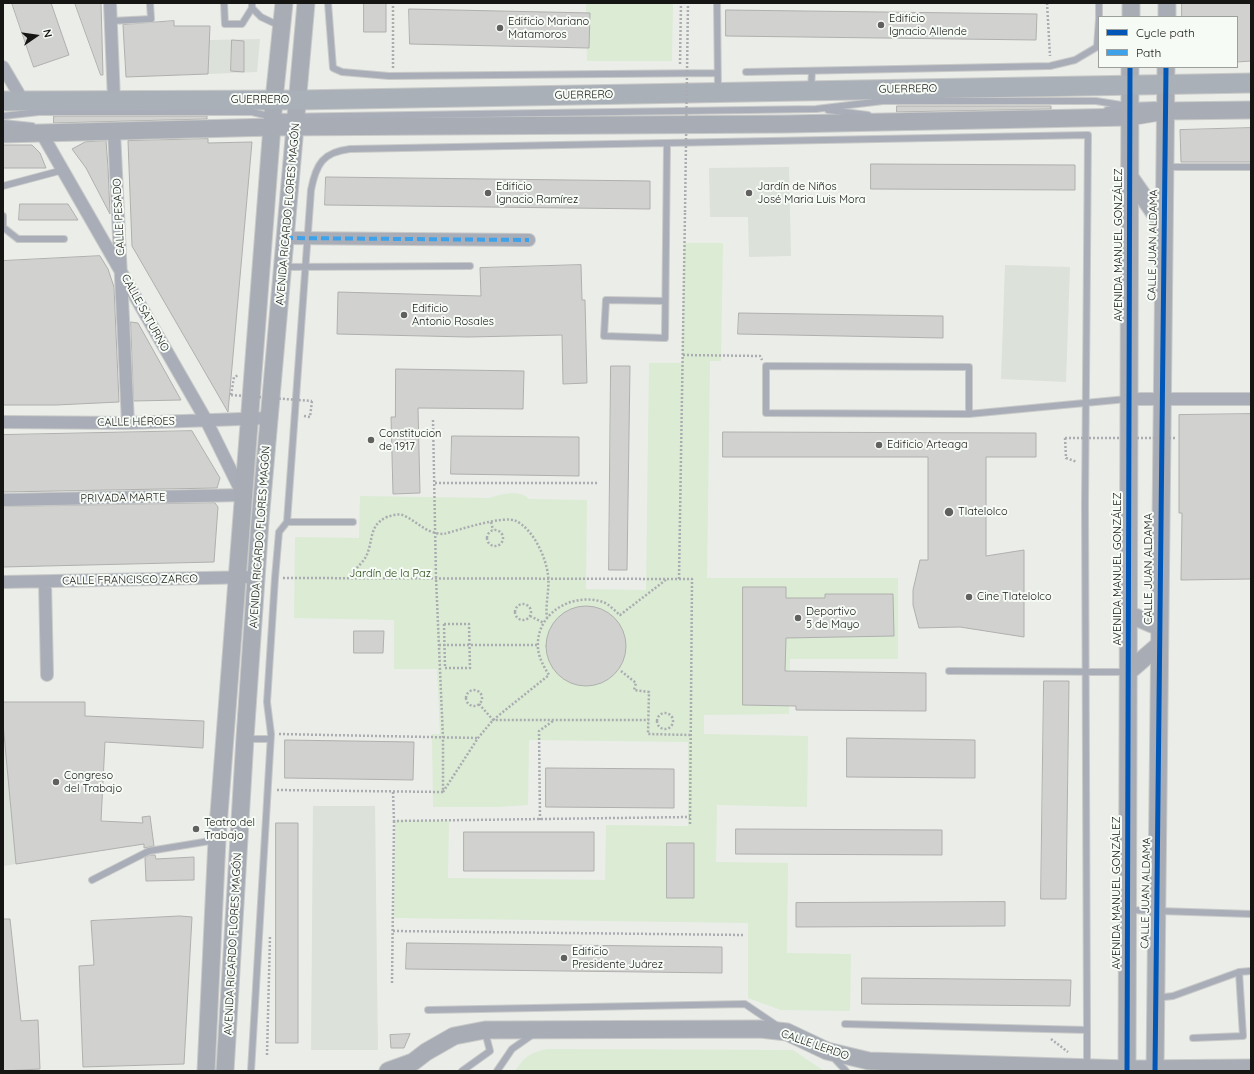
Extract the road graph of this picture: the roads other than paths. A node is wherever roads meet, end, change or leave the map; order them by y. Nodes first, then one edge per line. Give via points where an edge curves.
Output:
1 (110, 3) edge
2 (150, 3) edge
3 (224, 3) edge
4 (284, 3) edge
5 (306, 3) edge
6 (716, 3) edge
7 (1099, 3) edge
8 (1131, 3) edge
9 (1167, 3) edge
10 (326, 4) edge
11 (252, 6) edge
12 (1099, 16) edge
13 (1131, 16) edge
14 (1167, 16) edge
15 (111, 21) junction
16 (281, 26) junction
17 (1098, 33) edge
18 (3, 67) edge
19 (812, 71) junction
20 (746, 72) dead end
21 (717, 73) junction
22 (1130, 76) edge
23 (1166, 76) edge
24 (1251, 83) edge
25 (811, 91) junction
26 (718, 92) junction
27 (114, 100) junction
28 (3, 101) edge
29 (23, 101) junction
30 (1251, 104) edge
31 (1165, 108) junction
32 (1251, 110) edge
33 (1130, 111) junction
34 (297, 114) junction
35 (273, 115) junction
36 (3, 116) edge
37 (3, 123) edge
38 (818, 127) junction
39 (114, 131) junction
40 (787, 132) junction
41 (3, 134) edge
42 (42, 134) junction
43 (667, 144) junction
44 (1164, 167) junction
45 (1251, 167) edge
46 (269, 168) junction
47 (63, 170) junction
48 (291, 174) junction
49 (1129, 176) junction
50 (3, 186) edge
51 (3, 216) edge
52 (1163, 225) junction
53 (3, 228) edge
54 (64, 238) dead end
55 (285, 238) junction
56 (308, 238) junction
57 (529, 240) dead end
58 (470, 266) dead end
59 (284, 267) junction
60 (307, 267) junction
61 (121, 270) junction
62 (665, 301) junction
63 (1129, 399) junction
64 (1162, 399) junction
65 (1251, 399) edge
66 (1085, 404) junction
67 (969, 414) junction
68 (269, 418) junction
69 (206, 420) junction
70 (250, 420) junction
71 (3, 422) edge
72 (128, 423) junction
73 (243, 495) junction
74 (3, 500) edge
75 (288, 522) junction
76 (353, 522) dead end
77 (236, 578) junction
78 (256, 578) junction
79 (3, 582) edge
80 (44, 582) junction
81 (1128, 614) junction
82 (1159, 627) junction
83 (1158, 646) junction
84 (949, 671) dead end
85 (1086, 672) junction
86 (1128, 672) junction
87 (47, 675) dead end
88 (271, 736) junction
89 (245, 738) junction
90 (217, 840) junction
91 (92, 880) dead end
92 (1127, 910) junction
93 (1155, 910) junction
94 (1251, 914) edge
95 (1251, 971) edge
96 (1239, 972) junction
97 (1155, 998) junction
98 (428, 1010) dead end
99 (845, 1024) dead end
100 (542, 1029) junction
101 (485, 1030) junction
102 (1087, 1030) junction
103 (787, 1032) junction
104 (1193, 1038) dead end
105 (827, 1051) junction
106 (1087, 1067) junction
107 (1251, 1068) edge
108 (1127, 1070) edge
109 (1154, 1070) edge
110 (206, 1071) edge
111 (225, 1071) edge
112 (251, 1071) edge
113 (388, 1071) edge
114 (462, 1071) edge
115 (498, 1071) edge
116 (846, 1071) edge

1 - 15 street
2 - 15 lane via 151,19
3 - 11 lane via 224,24 242,24
4 - 16 main road, AVENIDA RICARDO FLORES MAGÓN
5 - 34 main road, AVENIDA RICARDO FLORES MAGÓN
6 - 21 lane
7 - 12 lane
8 - 13 main road
9 - 14 main road
10 - 21 lane via 333,68 342,72 389,76
11 - 16 lane via 261,17
15 - 27 street
16 - 35 main road, AVENIDA RICARDO FLORES MAGÓN
17 - 19 lane via 1097,48 1076,60 1050,66
18 - 29 street
19 - 20 lane
19 - 25 lane
21 - 26 lane
22 - 23 main road, GUERRERO
22 - 25 main road, GUERRERO
22 - 33 main road, AVENIDA MANUEL GONZÁLEZ
23 - 24 main road, GUERRERO
23 - 31 main road, CALLE JUAN ALDAMA
25 - 26 main road, GUERRERO
26 - 34 main road, GUERRERO
27 - 29 main road, GUERRERO
27 - 35 main road, GUERRERO
28 - 29 main road, GUERRERO
30 - 31 lane
31 - 32 main road, GUERRERO
31 - 33 main road, GUERRERO
31 - 44 main road, CALLE JUAN ALDAMA
33 - 38 main road, GUERRERO
33 - 49 main road, AVENIDA MANUEL GONZÁLEZ
34 - 35 main road, GUERRERO
34 - 35 main road, GUERRERO
34 - 38 lane
34 - 40 main road, GUERRERO
34 - 48 main road, AVENIDA RICARDO FLORES MAGÓN
35 - 36 lane via 252,112 39,112
35 - 37 lane via 253,123 41,126
35 - 39 main road, GUERRERO
35 - 46 main road, AVENIDA RICARDO FLORES MAGÓN
38 - 40 main road, GUERRERO
38 - 66 lane via 1088,134
39 - 42 main road, GUERRERO
39 - 61 street, CALLE PESADO
40 - 43 lane
41 - 42 main road, GUERRERO
42 - 47 street, CALLE SATURNO
43 - 56 lane via 337,150 326,156 317,167
43 - 62 lane
44 - 45 lane
44 - 52 main road, CALLE JUAN ALDAMA
46 - 48 main road via 284,162
46 - 70 main road, AVENIDA RICARDO FLORES MAGÓN
47 - 50 lane
47 - 61 street, CALLE SATURNO
48 - 55 main road, AVENIDA RICARDO FLORES MAGÓN
49 - 52 main road
49 - 63 main road, AVENIDA MANUEL GONZÁLEZ
51 - 53 lane
52 - 64 main road, CALLE JUAN ALDAMA
53 - 54 lane via 18,239
55 - 56 street
55 - 59 main road, AVENIDA RICARDO FLORES MAGÓN
56 - 57 street
56 - 60 lane
58 - 60 lane
59 - 60 lane
59 - 68 main road, AVENIDA RICARDO FLORES MAGÓN
60 - 75 lane
61 - 69 street, CALLE SATURNO
61 - 72 street, CALLE PESADO
62 - 62 lane via 665,338 604,336 606,300
63 - 64 street
63 - 66 lane
63 - 81 main road, AVENIDA MANUEL GONZÁLEZ
64 - 65 street
64 - 82 main road, CALLE JUAN ALDAMA
66 - 67 lane
66 - 85 lane
67 - 67 lane via 766,413 766,366 969,367
68 - 70 street, CALLE HÉROES
68 - 78 main road, AVENIDA RICARDO FLORES MAGÓN
69 - 70 street, CALLE HÉROES
69 - 72 street, CALLE HÉROES
69 - 73 street, CALLE SATURNO
70 - 73 main road, AVENIDA RICARDO FLORES MAGÓN
71 - 72 street, CALLE HÉROES
73 - 74 street, PRIVADA MARTE
73 - 77 main road, AVENIDA RICARDO FLORES MAGÓN
75 - 76 lane
75 - 88 lane via 279,532 274,578 267,702
77 - 78 street, CALLE FRANCISCO ZARCO
77 - 80 street, CALLE FRANCISCO ZARCO
77 - 90 main road, AVENIDA RICARDO FLORES MAGÓN
78 - 89 main road, AVENIDA RICARDO FLORES MAGÓN
79 - 80 street, CALLE FRANCISCO ZARCO
80 - 87 street
81 - 82 main road
81 - 86 main road, AVENIDA MANUEL GONZÁLEZ
82 - 83 main road, CALLE JUAN ALDAMA
83 - 86 main road
83 - 93 main road, CALLE JUAN ALDAMA
84 - 85 lane
85 - 86 lane
85 - 102 lane
86 - 92 main road, AVENIDA MANUEL GONZÁLEZ
88 - 89 lane
88 - 112 lane
89 - 111 main road, AVENIDA RICARDO FLORES MAGÓN
90 - 91 lane via 149,852
90 - 110 main road, AVENIDA RICARDO FLORES MAGÓN
92 - 93 lane
92 - 108 main road, AVENIDA MANUEL GONZÁLEZ
93 - 94 lane
93 - 97 main road, CALLE JUAN ALDAMA
95 - 96 lane
96 - 97 lane via 1173,996
96 - 104 lane via 1243,1036
97 - 109 main road, CALLE JUAN ALDAMA
98 - 103 lane via 745,1004
99 - 102 lane
100 - 101 main road, CALLE LERDO
100 - 103 main road, CALLE LERDO via 760,1029
100 - 115 lane via 512,1049
101 - 113 main road, CALLE LERDO via 454,1036 413,1062
101 - 114 lane via 490,1051
102 - 106 lane
103 - 105 main road, CALLE LERDO
105 - 106 main road, CALLE LERDO via 869,1062
105 - 116 lane
106 - 108 main road, CALLE LERDO
107 - 109 main road, CALLE LERDO
108 - 109 main road, CALLE LERDO

